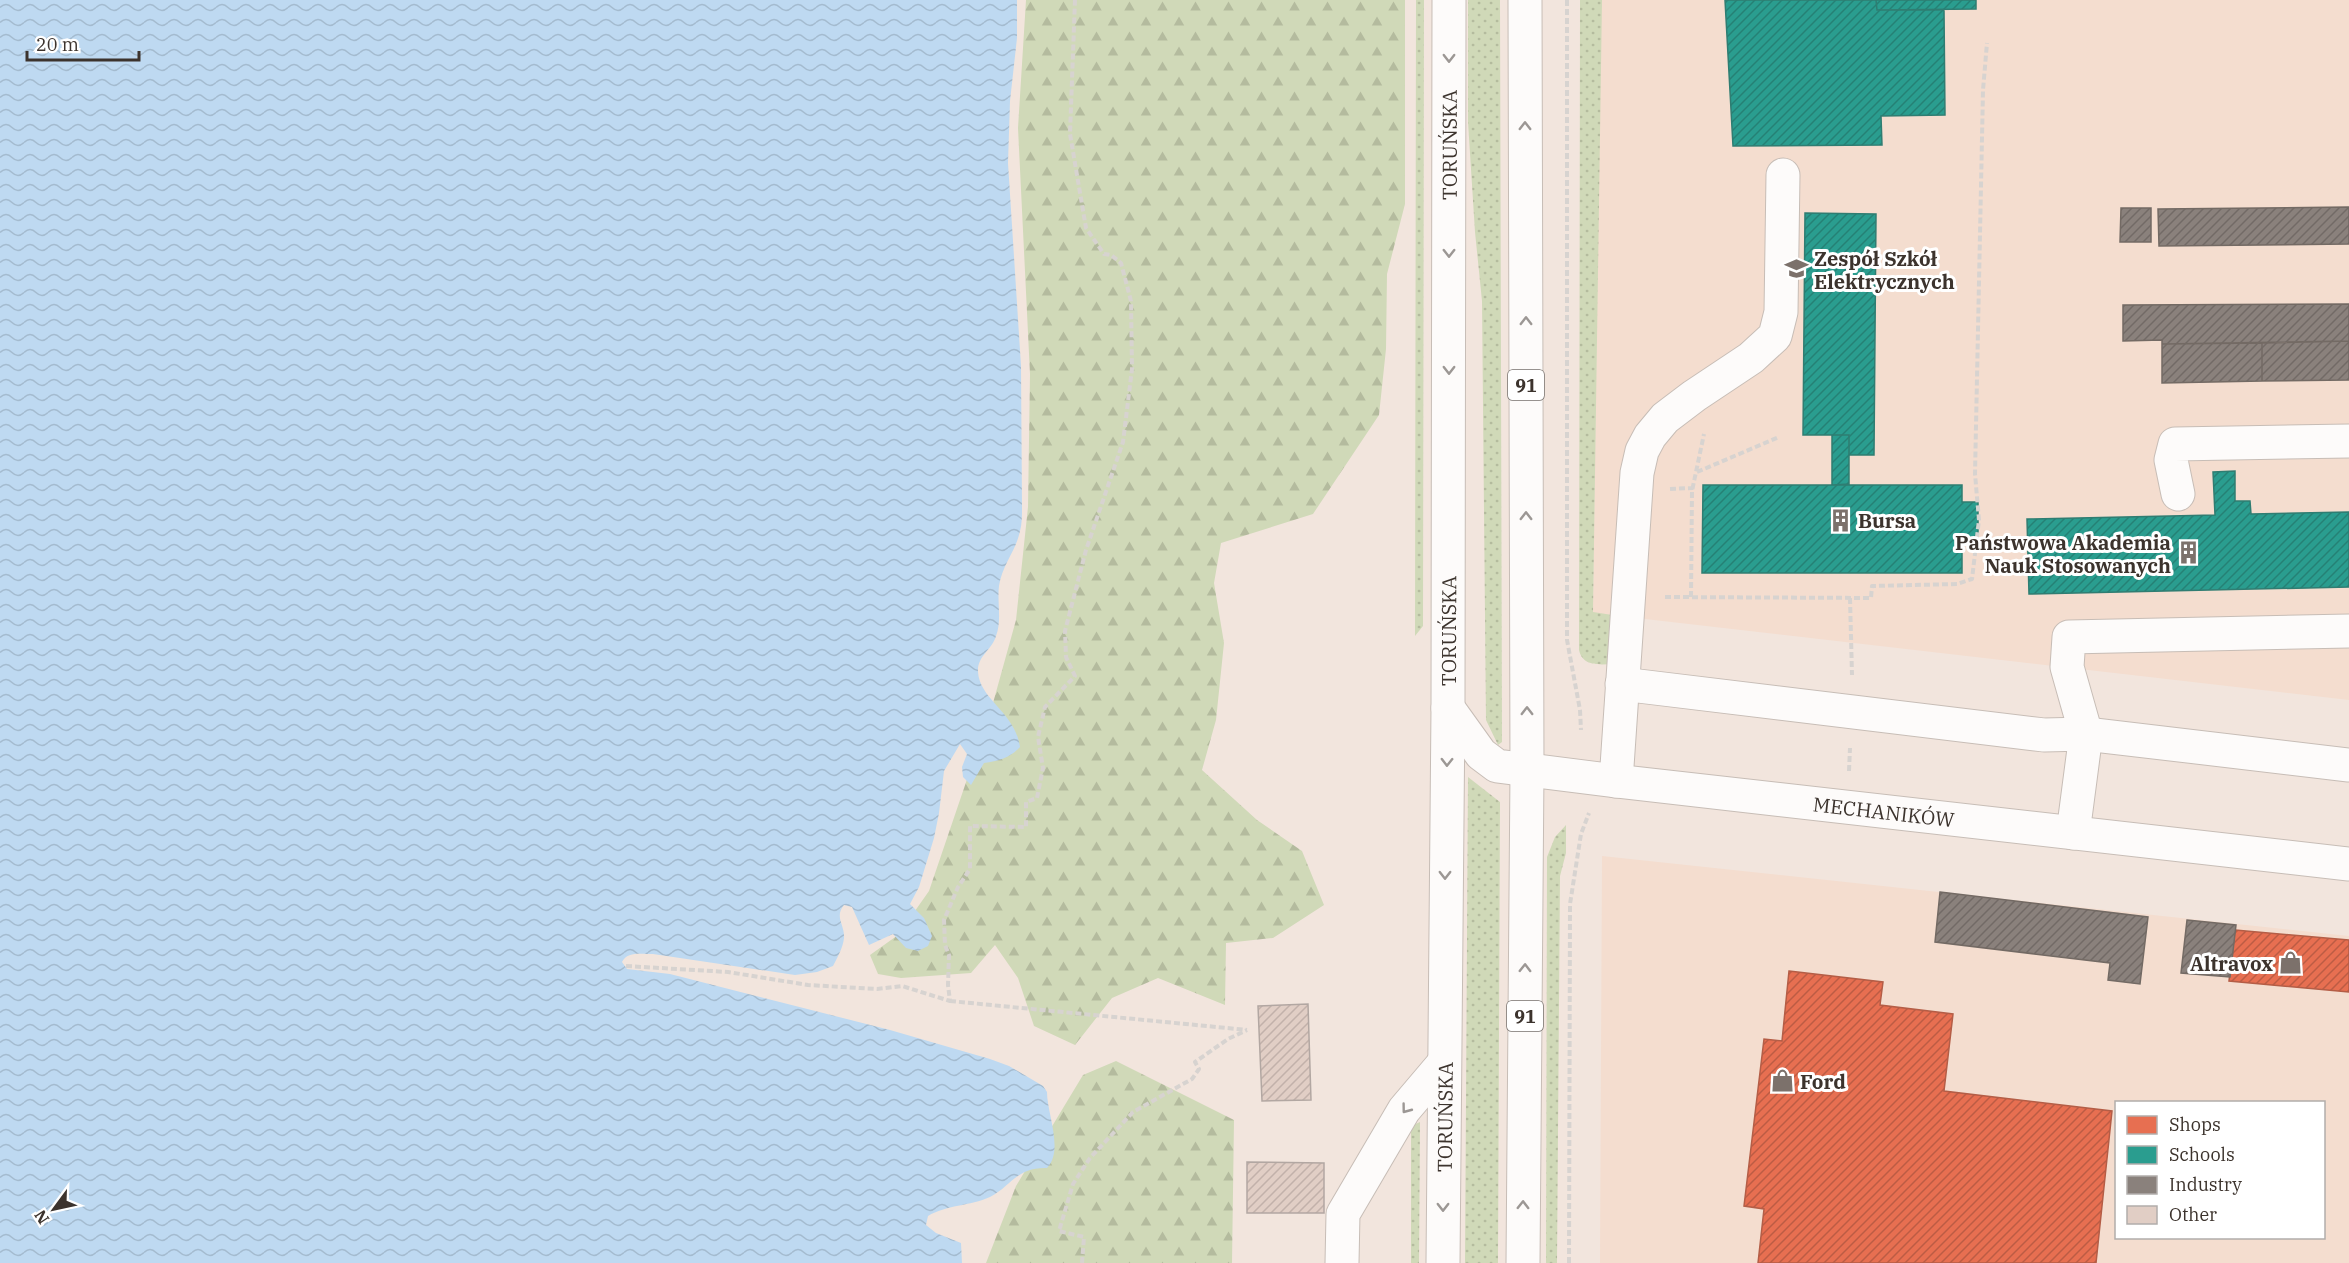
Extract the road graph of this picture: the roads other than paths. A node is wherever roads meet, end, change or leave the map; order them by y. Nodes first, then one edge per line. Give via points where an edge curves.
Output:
1 (1449, 0) edge
2 (1525, 0) edge
3 (1783, 175) dead end
4 (2349, 441) edge
5 (2178, 494) dead end
6 (2349, 631) edge
7 (1622, 684) junction
8 (1448, 708) junction
9 (2086, 734) junction
10 (2349, 765) edge
11 (1527, 770) junction
12 (1616, 781) junction
13 (2073, 833) junction
14 (2349, 864) edge
15 (1443, 1064) junction
16 (1342, 1263) edge
17 (1443, 1263) edge
18 (1522, 1263) edge

1 -> 8 main road, TORUŃSKA
11 -> 2 main road, 91
3 - 7 main road via 1781,312 1775,336 1751,358 1665,418 1642,451 1637,473
4 - 5 main road via 2175,444 2171,460
6 - 9 main road via 2069,637 2067,667
7 - 9 main road via 2044,735
7 - 12 main road
8 - 11 main road, MECHANIKÓW via 1481,754 1497,766
8 -> 15 main road, TORUŃSKA
9 - 10 main road
9 - 13 main road
11 - 12 main road, MECHANIKÓW
18 -> 11 main road, 91
12 - 13 main road, MECHANIKÓW
13 - 14 main road, MECHANIKÓW
15 -> 16 main road via 1404,1110 1343,1214
15 -> 17 main road, TORUŃSKA

